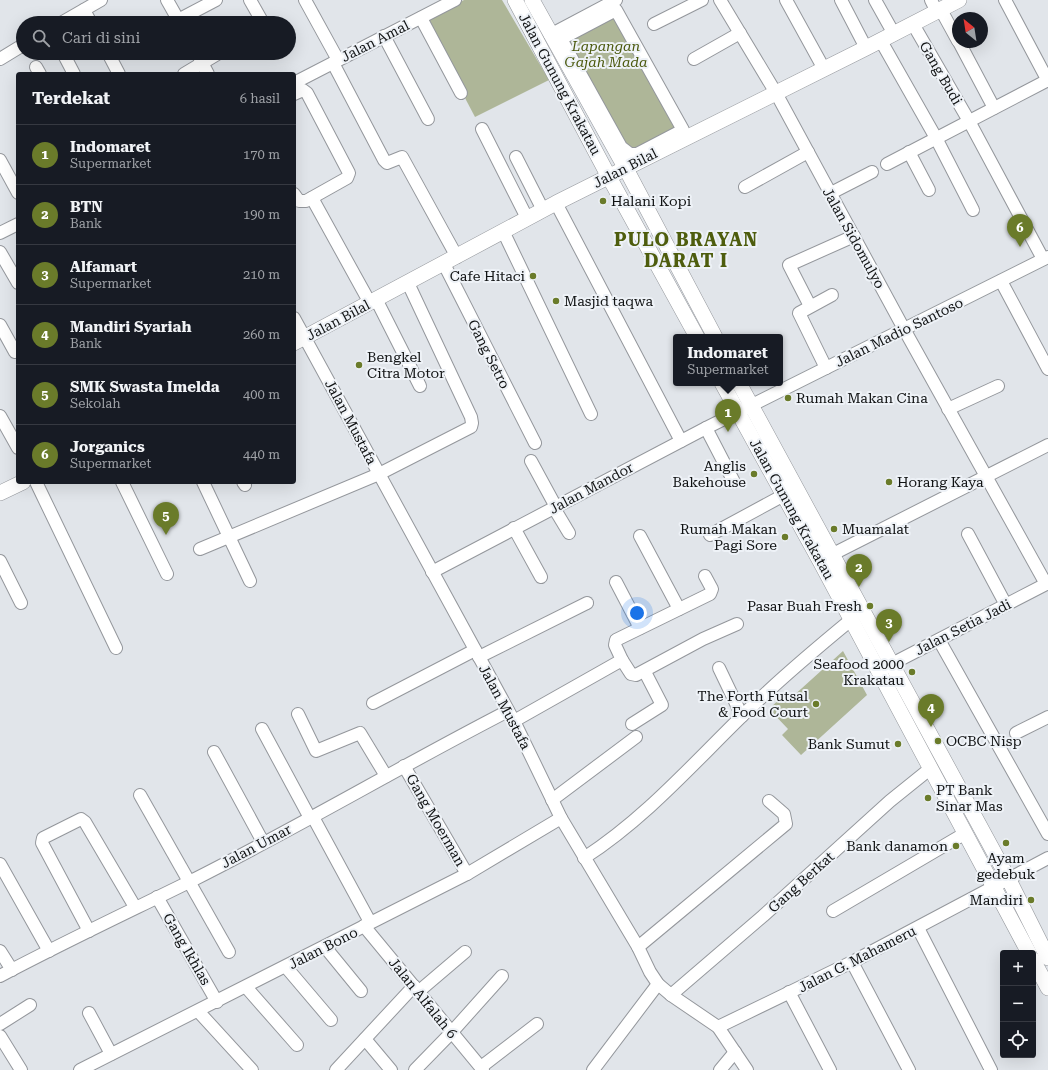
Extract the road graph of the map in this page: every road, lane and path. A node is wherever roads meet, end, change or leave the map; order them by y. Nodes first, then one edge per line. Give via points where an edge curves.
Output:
1 (101, 0) edge
2 (167, 0) edge
3 (216, 0) edge
4 (250, 0) edge
5 (305, 0) edge
6 (455, 0) edge
7 (515, 0) edge
8 (532, 0) edge
9 (616, 0) edge
10 (702, 0) edge
11 (720, 0) edge
12 (786, 0) edge
13 (841, 0) edge
14 (875, 0) edge
15 (959, 0) edge
16 (1005, 0) edge
17 (936, 7) edge
18 (84, 10) junction
19 (73, 16) edge
20 (87, 16) edge
21 (176, 16) edge
22 (189, 16) edge
23 (259, 16) edge
24 (421, 18) junction
25 (654, 24) dead end
26 (913, 24) junction
27 (952, 32) edge
28 (740, 33) junction
29 (384, 36) junction
30 (888, 37) junction
31 (555, 39) junction
32 (866, 48) junction
33 (962, 48) edge
34 (16, 49) edge
35 (0, 58) edge
36 (694, 59) dead end
37 (67, 60) edge
38 (112, 60) edge
39 (197, 60) edge
40 (200, 60) edge
41 (335, 61) junction
42 (824, 69) junction
43 (73, 72) edge
44 (118, 72) edge
45 (186, 72) edge
46 (207, 72) edge
47 (1048, 80) edge
48 (296, 81) edge
49 (296, 93) edge
50 (461, 93) dead end
51 (776, 93) junction
52 (994, 108) junction
53 (428, 119) dead end
54 (969, 121) junction
55 (482, 129) dead end
56 (685, 133) junction
57 (936, 138) junction
58 (808, 152) junction
59 (909, 152) junction
60 (516, 157) dead end
61 (0, 160) edge
62 (887, 164) dead end
63 (625, 167) junction
64 (872, 172) dead end
65 (609, 177) junction
66 (745, 186) dead end
67 (16, 189) edge
68 (929, 190) dead end
69 (830, 194) junction
70 (296, 197) edge
71 (312, 198) junction
72 (556, 203) junction
73 (543, 210) junction
74 (973, 210) dead end
75 (527, 218) junction
76 (16, 225) edge
77 (503, 232) junction
78 (0, 233) edge
79 (854, 236) junction
80 (0, 252) edge
81 (457, 257) junction
82 (1046, 258) edge
83 (444, 264) junction
84 (16, 279) edge
85 (1001, 281) junction
86 (408, 283) junction
87 (832, 295) dead end
88 (373, 301) junction
89 (810, 306) junction
90 (0, 325) edge
91 (296, 325) edge
92 (904, 329) junction
93 (695, 334) edge
94 (713, 334) edge
95 (300, 340) edge
96 (15, 352) dead end
97 (826, 368) junction
98 (1048, 368) edge
99 (420, 386) dead end
100 (725, 386) edge
101 (740, 386) edge
102 (998, 386) dead end
103 (744, 409) junction
104 (948, 409) junction
105 (591, 414) dead end
106 (0, 416) edge
107 (706, 428) junction
108 (681, 441) junction
109 (535, 443) dead end
110 (16, 444) edge
111 (1048, 444) edge
112 (531, 460) dead end
113 (379, 474) junction
114 (986, 477) junction
115 (734, 482) dead end
116 (19, 484) edge
117 (37, 484) edge
118 (123, 484) edge
119 (204, 484) edge
120 (0, 493) edge
121 (784, 495) junction
122 (555, 507) junction
123 (514, 528) junction
124 (569, 533) dead end
125 (968, 534) dead end
126 (710, 535) dead end
127 (640, 536) dead end
128 (229, 537) junction
129 (200, 549) dead end
130 (833, 554) junction
131 (0, 561) edge
132 (432, 572) junction
133 (167, 574) dead end
134 (705, 576) dead end
135 (541, 577) dead end
136 (250, 581) dead end
137 (616, 582) dead end
138 (1047, 584) edge
139 (22, 603) dead end
140 (587, 603) dead end
141 (1006, 605) junction
142 (679, 609) junction
143 (852, 619) junction
144 (737, 624) dead end
145 (640, 628) junction
146 (939, 640) junction
147 (116, 648) dead end
148 (477, 653) junction
149 (622, 660) junction
150 (891, 664) junction
151 (719, 668) dead end
152 (878, 671) junction
153 (645, 672) junction
154 (373, 703) dead end
155 (298, 714) dead end
156 (511, 716) junction
157 (742, 716) junction
158 (1048, 716) edge
159 (632, 724) dead end
160 (262, 729) dead end
161 (1016, 733) dead end
162 (636, 737) dead end
163 (214, 752) dead end
164 (404, 766) junction
165 (931, 768) junction
166 (386, 776) junction
167 (140, 795) dead end
168 (552, 800) junction
169 (769, 801) dead end
170 (311, 817) junction
171 (561, 818) junction
172 (964, 834) junction
173 (1048, 834) edge
174 (263, 842) junction
175 (584, 858) junction
176 (1048, 858) edge
177 (0, 864) edge
178 (467, 874) junction
179 (1008, 878) junction
180 (189, 882) junction
181 (993, 886) junction
182 (157, 897) junction
183 (135, 907) junction
184 (833, 910) dead end
185 (367, 924) junction
186 (918, 928) junction
187 (89, 931) junction
188 (325, 946) junction
189 (638, 947) junction
190 (1027, 950) edge
191 (0, 951) edge
192 (49, 951) junction
193 (230, 952) dead end
194 (465, 952) dead end
195 (1048, 958) edge
196 (852, 962) junction
197 (1036, 966) edge
198 (286, 967) junction
199 (12, 970) junction
200 (0, 976) edge
201 (502, 976) dead end
202 (658, 984) junction
203 (246, 987) junction
204 (1048, 988) edge
205 (416, 989) junction
206 (362, 991) dead end
207 (789, 992) junction
208 (671, 995) junction
209 (218, 1002) junction
210 (30, 1005) dead end
211 (198, 1011) junction
212 (89, 1013) dead end
213 (331, 1020) dead end
214 (0, 1024) edge
215 (537, 1024) dead end
216 (718, 1027) junction
217 (451, 1033) junction
218 (0, 1036) edge
219 (366, 1039) junction
220 (296, 1045) dead end
221 (735, 1052) junction
222 (111, 1054) junction
223 (482, 1069) edge
224 (21, 1070) edge
225 (80, 1070) edge
226 (252, 1070) edge
227 (336, 1070) edge
228 (391, 1070) edge
229 (415, 1070) edge
230 (593, 1070) edge
231 (720, 1070) edge
232 (747, 1070) edge
233 (830, 1070) edge
234 (910, 1070) edge
235 (992, 1070) edge

1 - 18 street
2 - 21 street
3 - 22 street
4 - 23 street
5 - 41 street
6 - 24 street, Jalan Amal
7 - 65 main road, Jalan Gunung Krakatau
8 - 31 main road, Jalan Gunung Krakatau
9 - 31 street
10 - 25 street
11 - 28 street, Jalan Sidomulyo
12 - 42 street
13 - 32 street
14 - 30 street
15 - 17 main road, Jalan Bilal
16 - 47 street
17 - 26 main road, Jalan Bilal
17 - 27 street
18 - 19 street
18 - 20 street
24 - 29 street, Jalan Amal
24 - 50 street
26 - 30 main road, Jalan Bilal
26 - 54 street, Gang Budi
28 - 36 street
28 - 51 street, Jalan Sidomulyo
29 - 41 street, Jalan Amal
29 - 53 street
30 - 32 main road, Jalan Bilal
30 - 57 street
31 - 56 street via 621,148 637,154
31 - 56 street via 616,10
31 - 63 main road, Jalan Gunung Krakatau
32 - 42 main road, Jalan Bilal
33 - 52 street
34 - 35 street
37 - 43 street
38 - 44 street
39 - 45 street
40 - 46 street
41 - 48 street, Jalan Amal
41 - 81 street via 384,160 387,163 402,157
42 - 51 main road, Jalan Bilal
47 - 52 street
49 - 71 street via 303,90 306,93 349,172 347,178
51 - 56 main road, Jalan Bilal
51 - 58 street, Jalan Sidomulyo
52 - 54 street
54 - 57 street
54 - 82 street, Gang Budi
55 - 75 street
56 - 63 main road, Jalan Bilal
57 - 59 street
57 - 74 street
58 - 66 street
58 - 69 street, Jalan Sidomulyo
59 - 62 street
59 - 68 street
60 - 73 street
61 - 67 street
63 - 65 main road, Jalan Bilal
63 - 94 main road, Jalan Gunung Krakatau
64 - 69 street
65 - 72 main road, Jalan Bilal
65 - 93 main road, Jalan Gunung Krakatau
69 - 79 street, Jalan Sidomulyo
70 - 71 street via 299,201
71 - 88 street
72 - 73 main road, Jalan Bilal
72 - 108 street
73 - 75 main road, Jalan Bilal
75 - 77 main road, Jalan Bilal
76 - 78 street
77 - 81 main road, Jalan Bilal
77 - 105 street
79 - 89 street via 789,266
79 - 92 street, Jalan Sidomulyo
80 - 84 street
81 - 83 main road, Jalan Bilal
82 - 85 street, Jalan Madio Santoso
83 - 86 main road, Jalan Bilal
83 - 109 street, Gang Setro
85 - 92 street, Jalan Madio Santoso
85 - 98 street
86 - 88 main road, Jalan Bilal
86 - 113 street via 472,423 468,429
87 - 89 street
88 - 95 main road, Jalan Bilal
88 - 99 street
89 - 97 street via 799,314
90 - 96 street
91 - 95 street, Jalan Mustafa
92 - 97 street, Jalan Madio Santoso
92 - 104 street, Jalan Sidomulyo
95 - 113 street, Jalan Mustafa
97 - 103 street, Jalan Madio Santoso
100 - 103 main road, Jalan Gunung Krakatau
101 - 103 main road, Jalan Gunung Krakatau
102 - 104 street
103 - 107 street, Jalan Mandor
103 - 121 main road, Jalan Gunung Krakatau
103 - 130 main road, Jalan Gunung Krakatau
104 - 114 street, Jalan Sidomulyo
106 - 110 street
107 - 108 street, Jalan Mandor
107 - 115 street
108 - 122 street, Jalan Mandor
111 - 114 street
112 - 122 street
113 - 128 street
113 - 132 street, Jalan Mustafa
114 - 130 street
114 - 138 street, Jalan Sidomulyo
116 - 120 main road
117 - 147 street
118 - 133 street
119 - 128 street
121 - 126 street
121 - 143 main road, Jalan Gunung Krakatau
122 - 123 street, Jalan Mandor
122 - 124 street
123 - 132 street, Jalan Mandor
123 - 135 street
125 - 141 street
127 - 142 street
128 - 129 street
128 - 136 street
130 - 150 main road, Jalan Gunung Krakatau
131 - 139 street
132 - 148 street, Jalan Mustafa
134 - 142 street via 711,593
137 - 145 street
138 - 141 street, Jalan Setia Jadi
140 - 148 street
141 - 146 street, Jalan Setia Jadi
142 - 145 street
143 - 152 main road, Jalan Gunung Krakatau
143 - 157 street via 778,681
144 - 153 street via 703,639
145 - 149 street via 618,638 615,642
146 - 150 street, Jalan Setia Jadi
146 - 173 street
148 - 154 street
148 - 156 street, Jalan Mustafa
149 - 153 street via 632,675
149 - 156 street, Jalan Umar
150 - 152 street, Jalan Setia Jadi
150 - 179 main road, Jalan Gunung Krakatau
151 - 157 street
152 - 165 main road, Jalan Gunung Krakatau
153 - 159 street via 662,705
155 - 166 street via 316,751 360,733
156 - 164 street, Jalan Umar
156 - 168 street, Jalan Mustafa
157 - 175 street via 643,814
158 - 161 street
160 - 170 street, Jalan Alfalah 6
162 - 168 street
163 - 174 street
164 - 166 street, Jalan Umar
164 - 178 street, Gang Moerman
165 - 172 main road, Jalan Gunung Krakatau
165 - 208 street, Gang Berkat via 890,801
166 - 170 street, Jalan Umar
167 - 180 street
168 - 171 street, Jalan Mustafa
169 - 189 street via 784,814 786,824
170 - 174 street, Jalan Umar
170 - 185 street, Jalan Alfalah 6
171 - 175 street, Jalan Mustafa
171 - 178 street, Jalan Bono
172 - 181 main road, Jalan Gunung Krakatau
172 - 184 street
174 - 180 street, Jalan Umar
175 - 189 street, Jalan Mustafa
176 - 179 street, Jalan G. Mahameru
177 - 192 street
178 - 185 street, Jalan Bono
179 - 181 street, Jalan G. Mahameru
179 - 195 main road, Jalan Gunung Krakatau
180 - 182 street, Jalan Umar
180 - 193 street
181 - 186 street, Jalan G. Mahameru
181 - 190 main road, Jalan Gunung Krakatau
182 - 183 street, Jalan Umar
182 - 209 street, Gang Ikhlas
183 - 187 street, Jalan Umar
183 - 187 street via 85,822 81,819 54,832 43,838 42,843
185 - 188 street, Jalan Bono
185 - 205 street, Jalan Alfalah 6
186 - 196 street, Jalan G. Mahameru
186 - 235 street
187 - 192 street, Jalan Umar
188 - 198 street, Jalan Bono
188 - 206 street
189 - 202 street, Jalan Mustafa
191 - 199 street
192 - 199 street, Jalan Umar
194 - 205 street
196 - 207 street, Jalan G. Mahameru
196 - 234 street
197 - 204 main road
198 - 203 street, Jalan Bono
198 - 213 street
199 - 200 street, Jalan Umar
201 - 217 street
202 - 208 street, Jalan Mustafa
202 - 230 street
203 - 209 street, Jalan Bono
203 - 220 street
205 - 217 street, Jalan Alfalah 6
205 - 219 street
207 - 216 street, Jalan G. Mahameru
207 - 233 street
208 - 216 street, Jalan Mustafa
209 - 211 street, Jalan Bono
210 - 214 street
211 - 222 street, Jalan Bono
211 - 226 street
212 - 222 street
215 - 223 street
216 - 221 street, Jalan Mustafa
217 - 223 street, Jalan Alfalah 6
217 - 229 street
218 - 224 street
219 - 227 street
219 - 228 street
221 - 231 street
221 - 232 street, Jalan Mustafa
222 - 225 street, Jalan Bono

